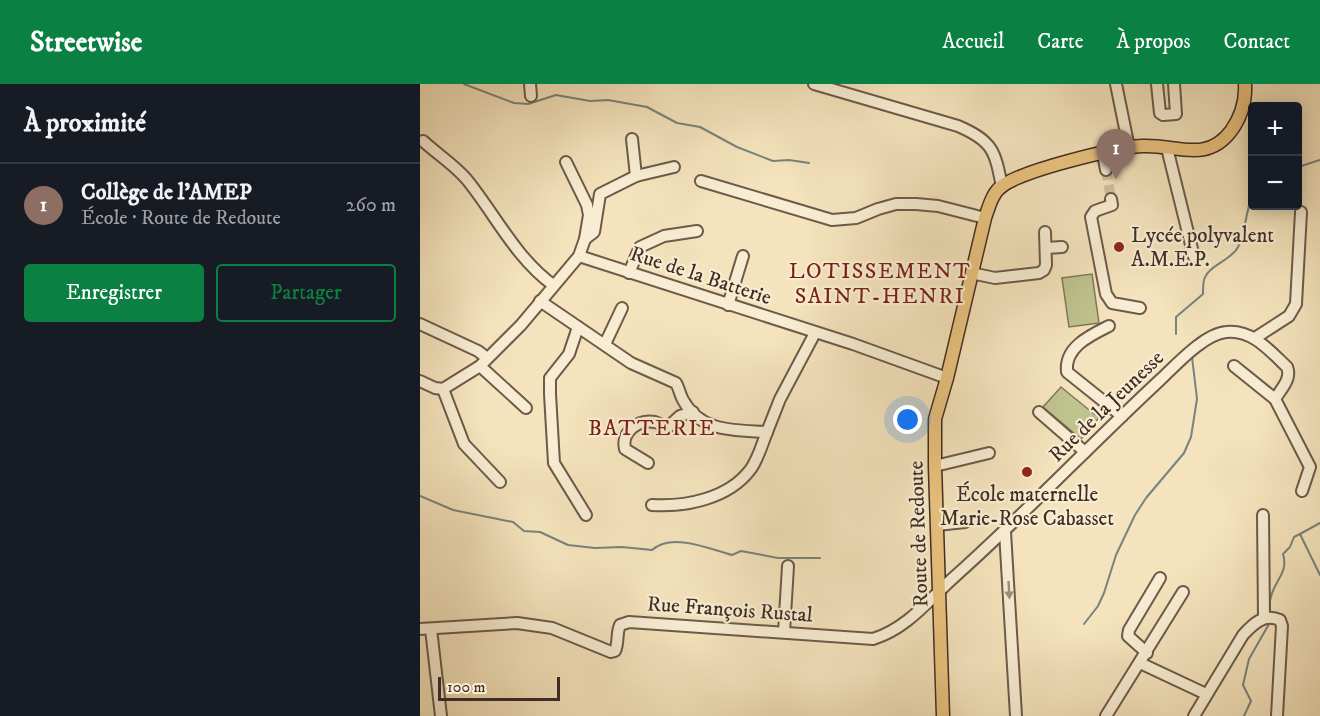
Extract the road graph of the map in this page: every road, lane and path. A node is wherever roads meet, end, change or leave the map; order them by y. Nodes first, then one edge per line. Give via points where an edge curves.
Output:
1 (530, 84) edge
2 (814, 84) edge
3 (1116, 84) edge
4 (1157, 84) edge
5 (1174, 84) edge
6 (1245, 84) edge
7 (531, 96) dead end
8 (632, 139) dead end
9 (423, 141) dead end
10 (1129, 148) junction
11 (1167, 148) junction
12 (1103, 153) junction
13 (567, 162) dead end
14 (674, 167) dead end
15 (1106, 170) tunnel mouth
16 (636, 176) junction
17 (701, 181) dead end
18 (1002, 186) junction
19 (1111, 199) dead end
20 (1301, 212) dead end
21 (985, 218) junction
22 (697, 231) dead end
23 (1045, 232) dead end
24 (585, 239) junction
25 (1062, 247) dead end
26 (1046, 248) junction
27 (579, 256) junction
28 (743, 256) dead end
29 (1194, 257) dead end
30 (629, 273) junction
31 (971, 273) junction
32 (553, 285) junction
33 (540, 301) junction
34 (728, 305) junction
35 (622, 308) dead end
36 (1140, 309) dead end
37 (420, 324) edge
38 (1109, 326) dead end
39 (578, 327) junction
40 (815, 333) junction
41 (1255, 338) junction
42 (605, 344) junction
43 (484, 362) junction
44 (1234, 366) dead end
45 (947, 378) junction
46 (420, 381) edge
47 (443, 389) junction
48 (1275, 399) junction
49 (526, 408) dead end
50 (693, 412) junction
51 (1039, 412) dead end
52 (1122, 416) junction
53 (767, 432) junction
54 (1085, 452) junction
55 (989, 453) dead end
56 (648, 463) dead end
57 (935, 466) junction
58 (500, 482) dead end
59 (1302, 491) dead end
60 (652, 505) dead end
61 (586, 515) dead end
62 (1263, 515) dead end
63 (965, 522) dead end
64 (937, 525) junction
65 (1005, 532) junction
66 (788, 566) dead end
67 (1160, 578) dead end
68 (940, 591) junction
69 (1183, 592) dead end
70 (1264, 618) junction
71 (426, 629) edge
72 (784, 632) junction
73 (1146, 652) junction
74 (1140, 663) junction
75 (1206, 694) junction
76 (441, 716) edge
77 (943, 716) edge
78 (1016, 716) edge
79 (1106, 716) edge
80 (1194, 716) edge
81 (1277, 716) edge

1 - 7 street
2 - 18 street via 975,133 988,143
3 - 10 street
4 - 5 street via 1163,115 1176,114
6 - 11 main road via 1239,118 1219,144 1208,150
8 - 16 street
9 - 32 street via 467,180 501,230 538,274
10 - 11 main road
10 - 12 main road
11 - 29 street
12 - 15 street
12 - 18 main road via 1044,169
13 - 24 street via 587,205
14 - 16 street
16 - 24 street via 600,194 594,232
17 - 21 street via 832,220 856,218 896,204 938,206
18 - 21 main road, Route de Redoute
19 - 36 street via 1110,207 1095,211 1091,217 1106,294 1112,303
20 - 41 street via 1296,304 1289,316
21 - 31 main road, Route de Redoute
22 - 30 street via 664,236 640,247
23 - 26 street
24 - 27 street
25 - 26 street
26 - 31 street via 1046,265 1039,273 995,278
27 - 30 street, Rue de la Batterie
27 - 32 street
28 - 34 street
30 - 34 street, Rue de la Batterie
31 - 45 main road, Route de Redoute
32 - 33 street
33 - 39 street
33 - 43 street
34 - 40 street, Rue de la Batterie
35 - 42 street
37 - 43 street via 477,351
38 - 52 street via 1076,346 1066,365 1067,372
39 - 42 street
39 - 61 street via 569,354 550,378 550,394 554,463
40 - 45 street, Rue de la Batterie
40 - 53 street
41 - 48 street via 1289,372
41 - 52 street, Rue de la Jeunesse via 1224,332 1206,340
42 - 50 street via 631,363 676,383 683,401
43 - 47 street
43 - 49 street
44 - 48 street
45 - 57 main road, Route de Redoute via 935,419
46 - 47 street
47 - 58 street via 464,444
48 - 59 street via 1310,467
50 - 53 street via 718,429
50 - 56 street via 680,416 668,427 652,422 628,431 625,450
51 - 54 street
52 - 54 street, Rue de la Jeunesse
53 - 60 street via 750,471 732,486 700,501
54 - 65 street, Rue de la Jeunesse
55 - 57 street
57 - 64 main road, Route de Redoute
62 - 70 street
63 - 64 street
64 - 68 main road, Route de Redoute
65 - 68 street, Rue de la Jeunesse
65 -> 78 street
66 - 72 street
67 - 73 street via 1129,630 1128,636
68 - 72 street, Rue François Rustal via 899,627 873,639
68 - 77 main road, Route de Redoute
69 - 73 street
70 - 75 street via 1243,635
70 - 81 street via 1280,620 1282,626
71 - 72 street, Rue François Rustal via 517,623 552,628 611,652 618,646 616,634 620,626 629,622
71 - 76 street
73 - 74 street
74 - 75 street
74 - 79 street
75 - 80 street

